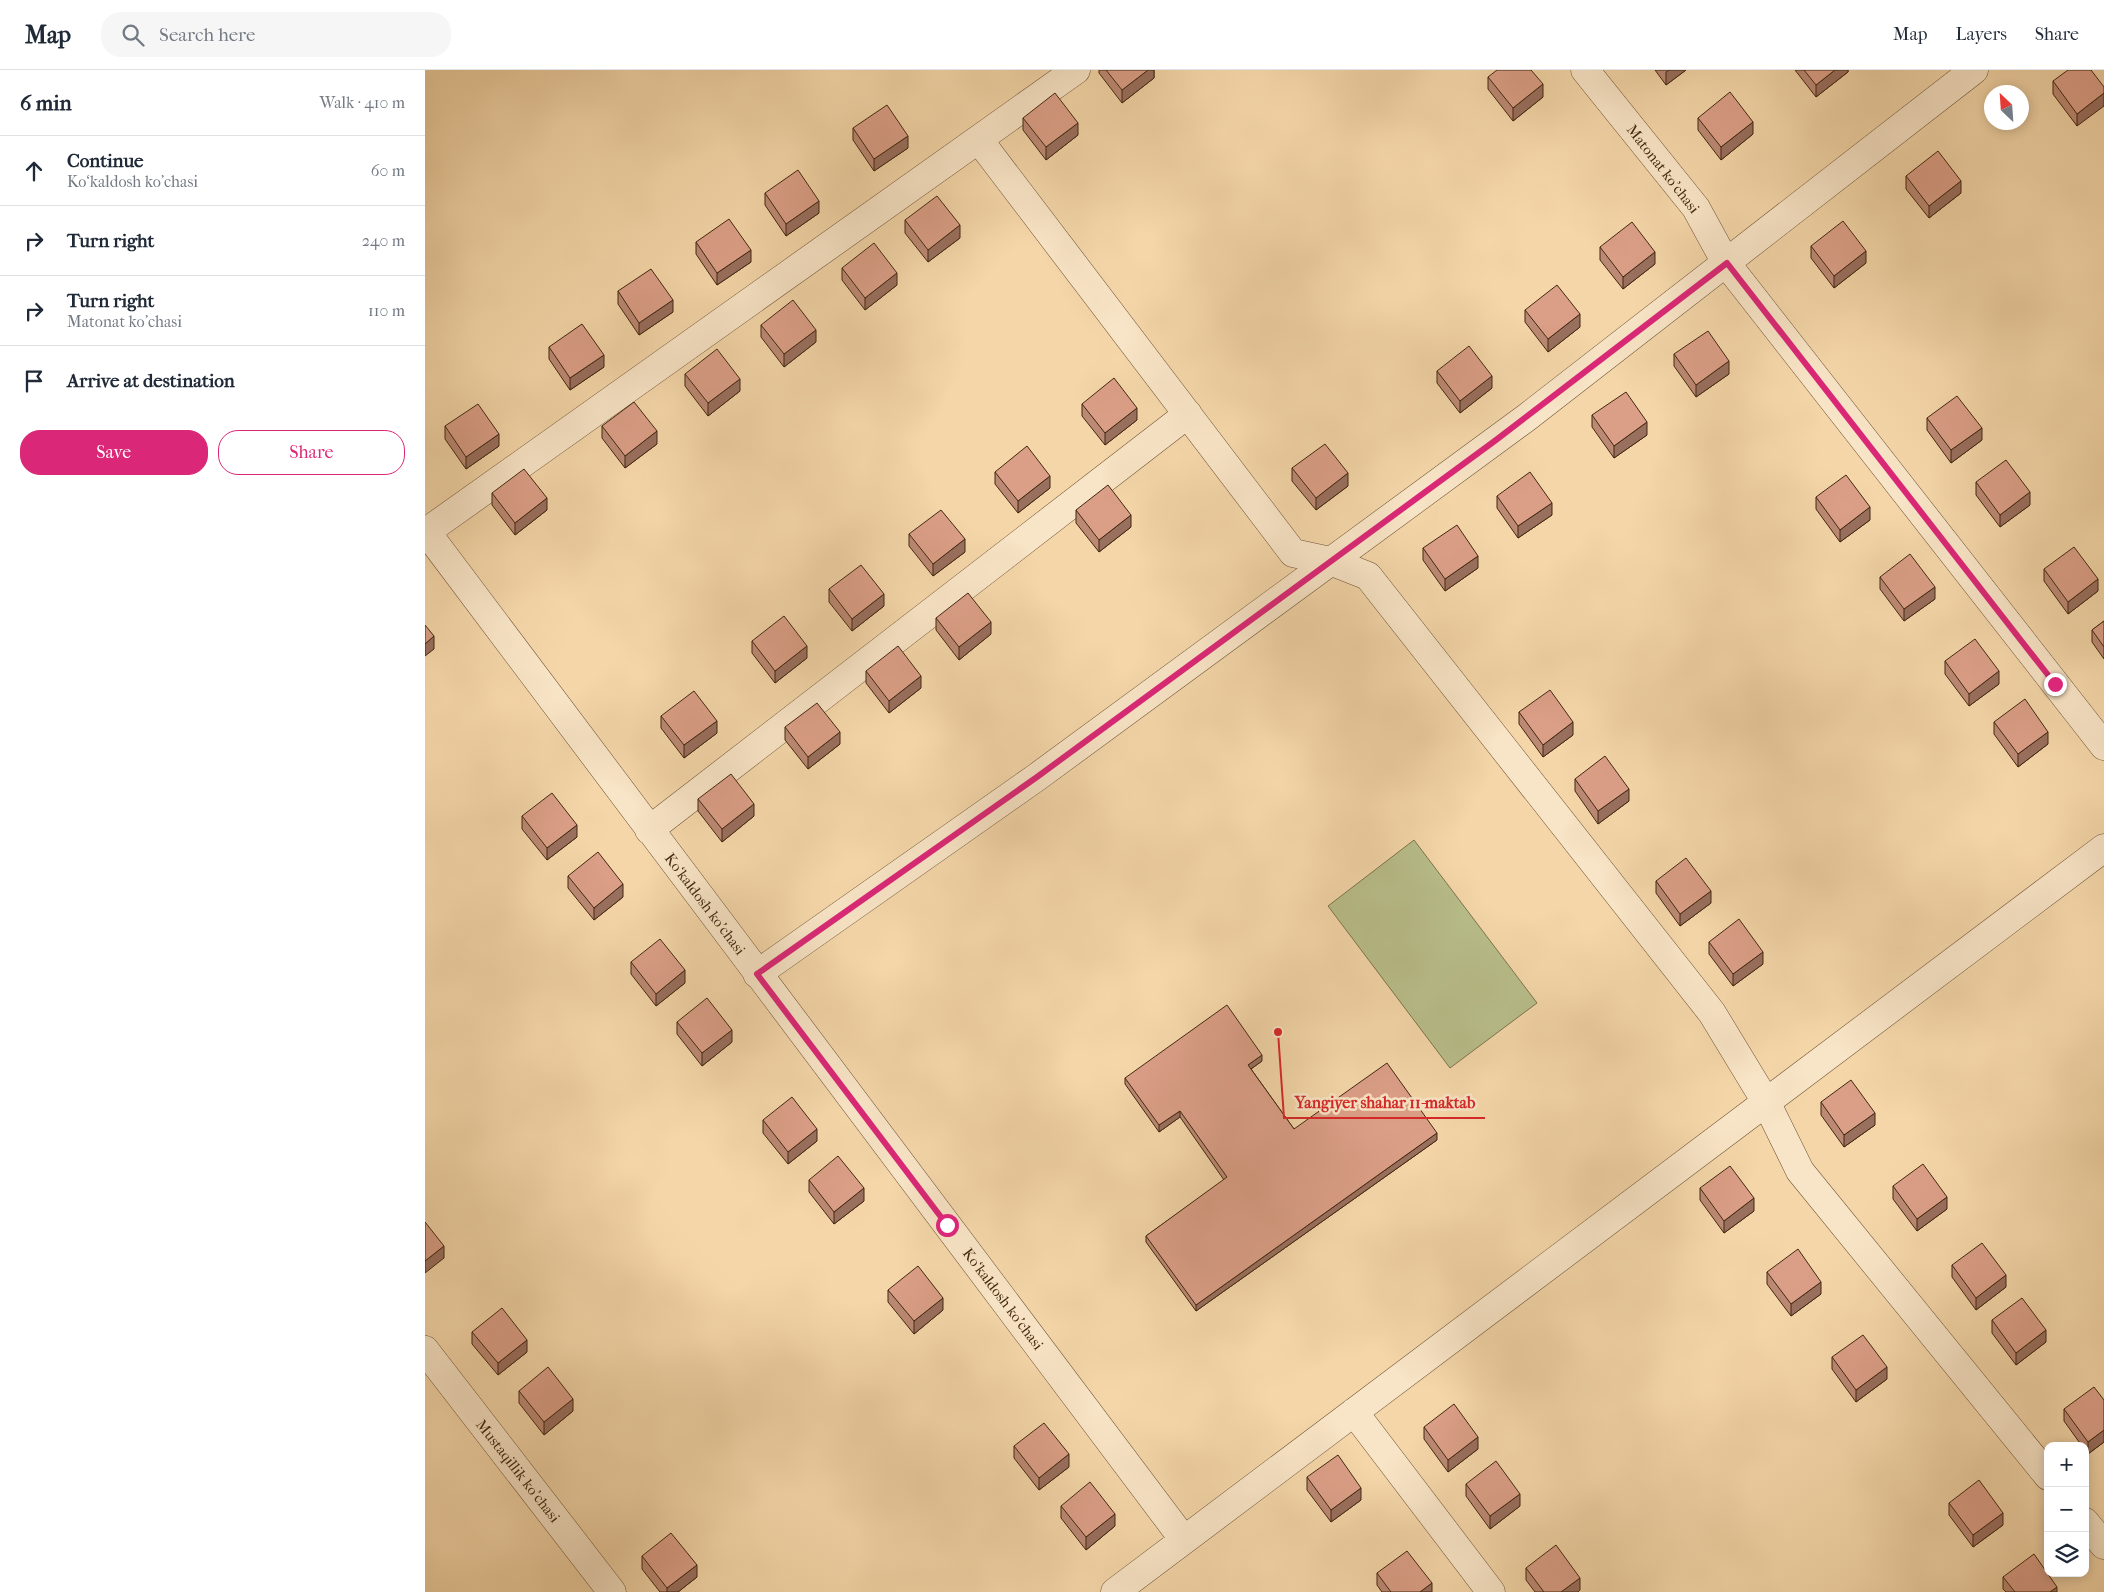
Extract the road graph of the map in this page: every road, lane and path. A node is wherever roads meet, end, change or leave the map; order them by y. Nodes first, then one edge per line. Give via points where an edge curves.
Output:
1 (1076, 70) edge
2 (1585, 70) edge
3 (1974, 70) edge
4 (979, 140) junction
5 (1727, 263) junction
6 (1188, 414) junction
7 (426, 531) edge
8 (1330, 562) junction
9 (2104, 746) edge
10 (649, 830) junction
11 (2104, 848) edge
12 (757, 974) junction
13 (1766, 1102) junction
14 (425, 1350) edge
15 (1354, 1412) junction
16 (2044, 1471) edge
17 (2089, 1527) edge
18 (1185, 1540) junction
19 (2104, 1545) edge
20 (612, 1592) edge
21 (1115, 1592) edge
22 (1491, 1592) edge

1 - 4 street
2 - 5 street, Matonat ko'chasi via 1696,208
3 - 5 street
4 - 6 street
4 - 7 street
5 - 8 street via 1526,418
5 - 9 street, Matonat ko'chasi
6 - 8 street via 1293,553
6 - 10 street
7 - 10 street, Ko‘kaldosh ko'chasi
8 - 12 street via 1037,777
8 - 13 street via 1368,576 1712,1013
10 - 12 street, Ko‘kaldosh ko'chasi
11 - 13 street
12 - 18 street, Ko‘kaldosh ko'chasi
13 - 15 street
13 - 16 street via 1800,1171
14 - 20 street, Mustaqillik ko'chasi
15 - 18 street
15 - 22 street
17 - 19 street
18 - 21 street

